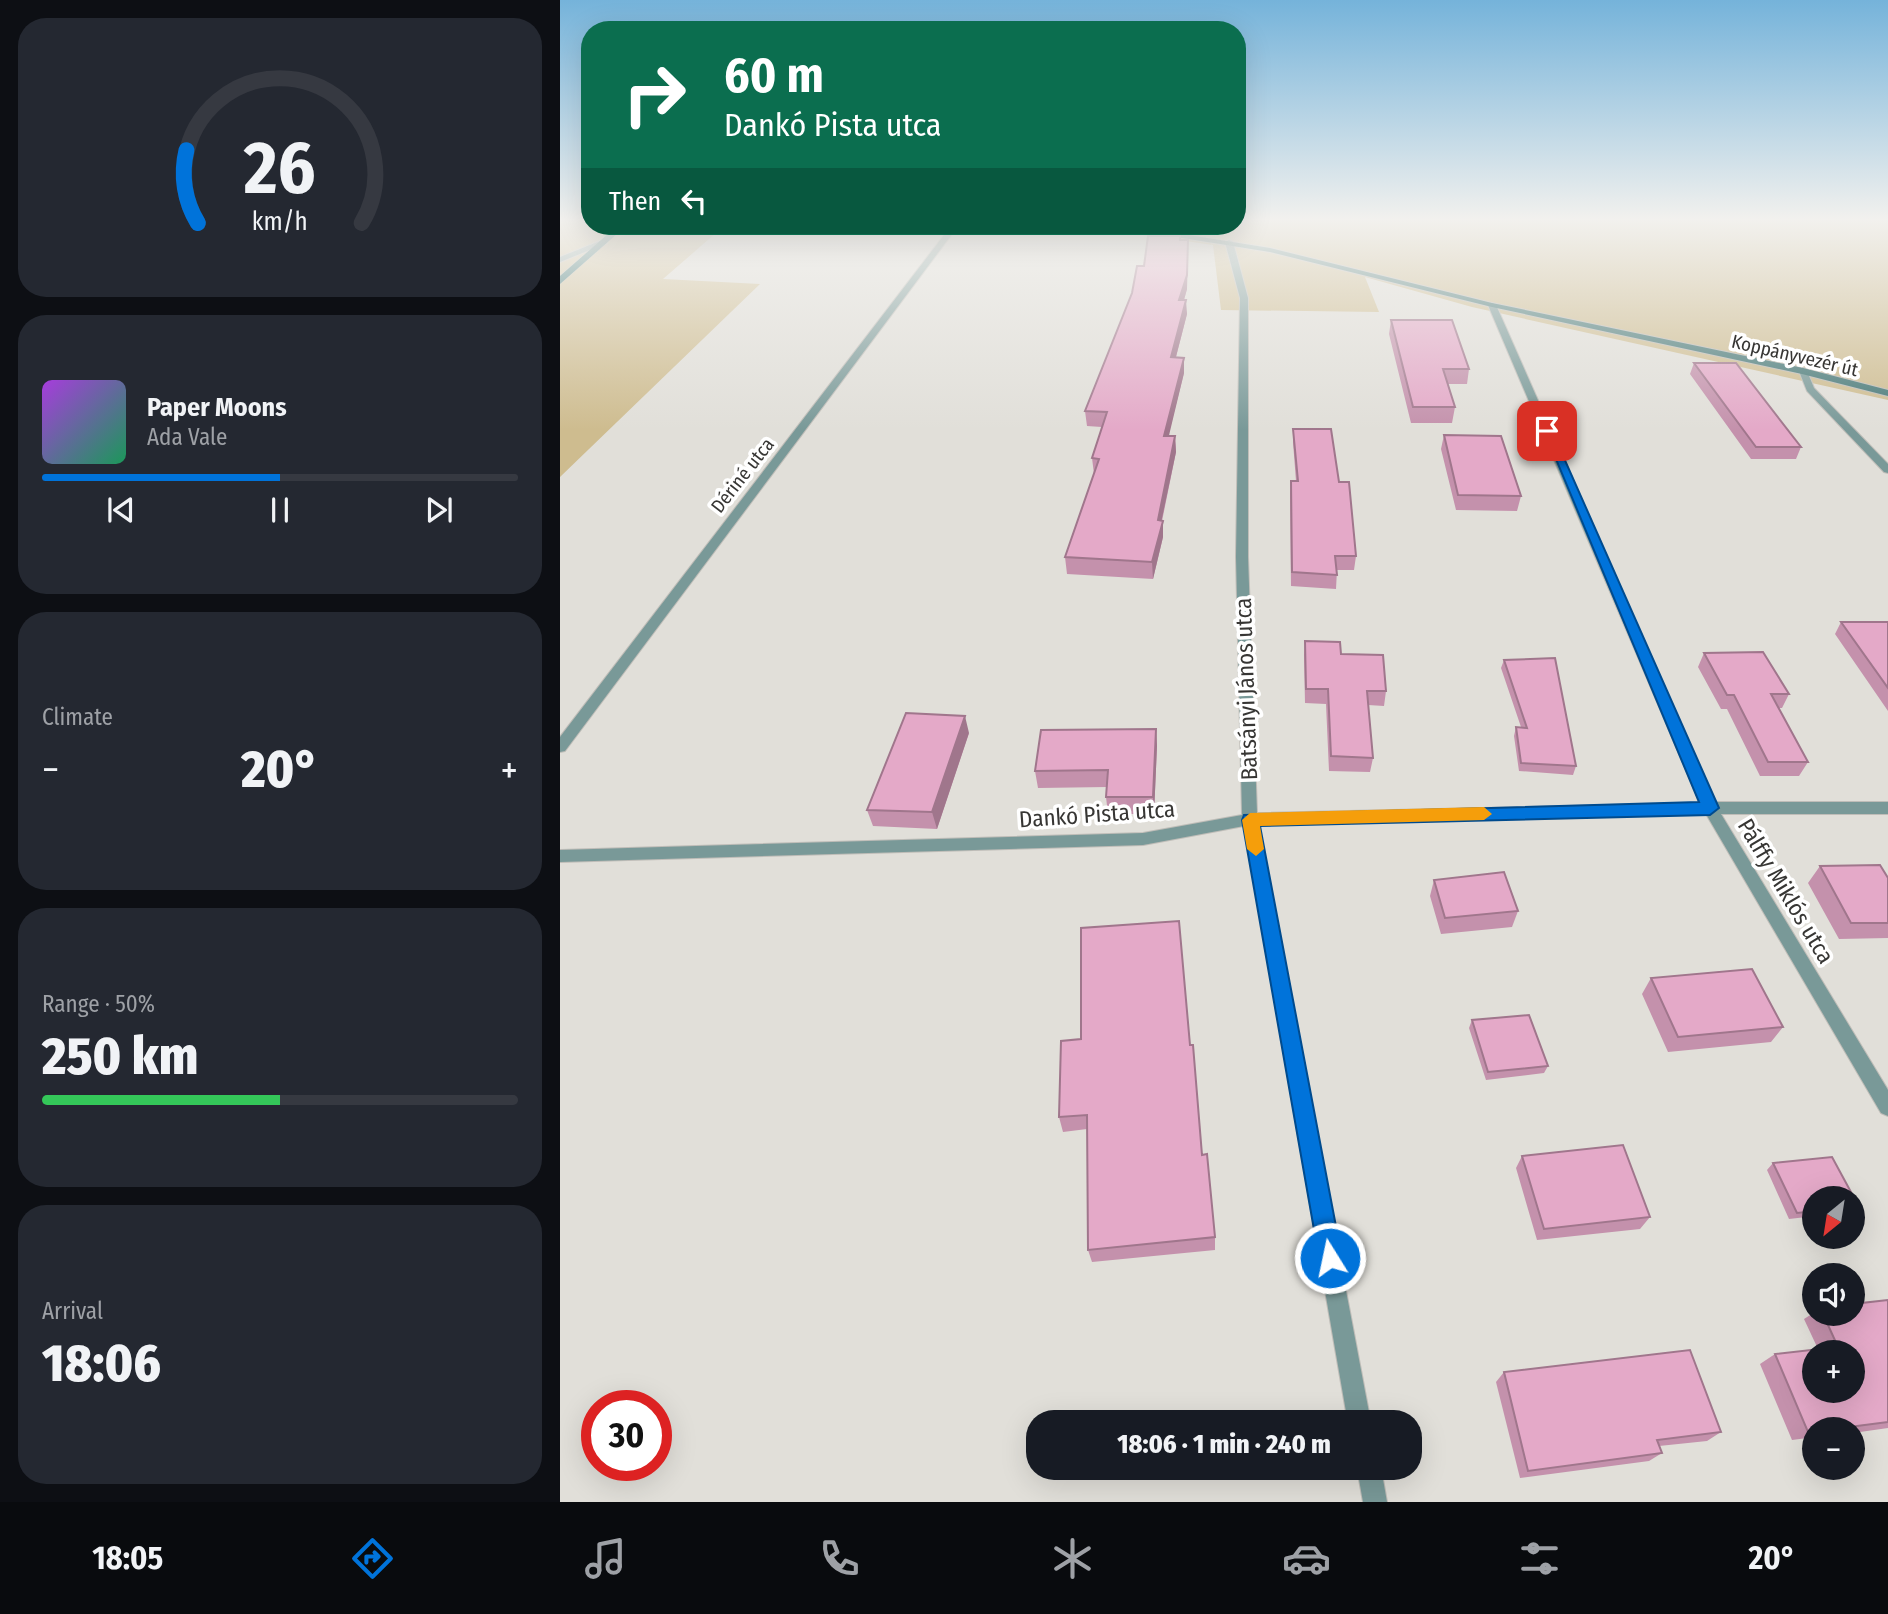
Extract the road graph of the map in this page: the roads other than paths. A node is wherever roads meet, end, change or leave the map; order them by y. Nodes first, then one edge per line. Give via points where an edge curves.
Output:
1 (906, 289) edge
2 (1242, 289) edge
3 (1426, 289) edge
4 (1492, 305) junction
5 (1803, 371) junction
6 (1888, 393) edge
7 (1888, 470) edge
8 (560, 747) edge
9 (1710, 808) junction
10 (1888, 808) edge
11 (1250, 820) junction
12 (560, 856) edge
13 (1888, 1107) edge
14 (1358, 1410) edge
15 (1371, 1480) edge
16 (1375, 1502) edge

1 - 8 street, Dériné utca
2 - 11 street, Batsányi János utca via 1242,557
3 - 4 street, Koppányvezér út
4 - 5 street, Koppányvezér út
4 - 9 street, Pálffy Miklós utca
5 - 6 street, Koppányvezér út
5 - 7 street via 1810,389
9 - 10 street, Dankó Pista utca
9 - 11 street, Dankó Pista utca
9 - 13 street, Pálffy Miklós utca
11 - 12 street, Dankó Pista utca via 1143,839
11 - 14 street, Batsányi János utca
15 - 16 street

